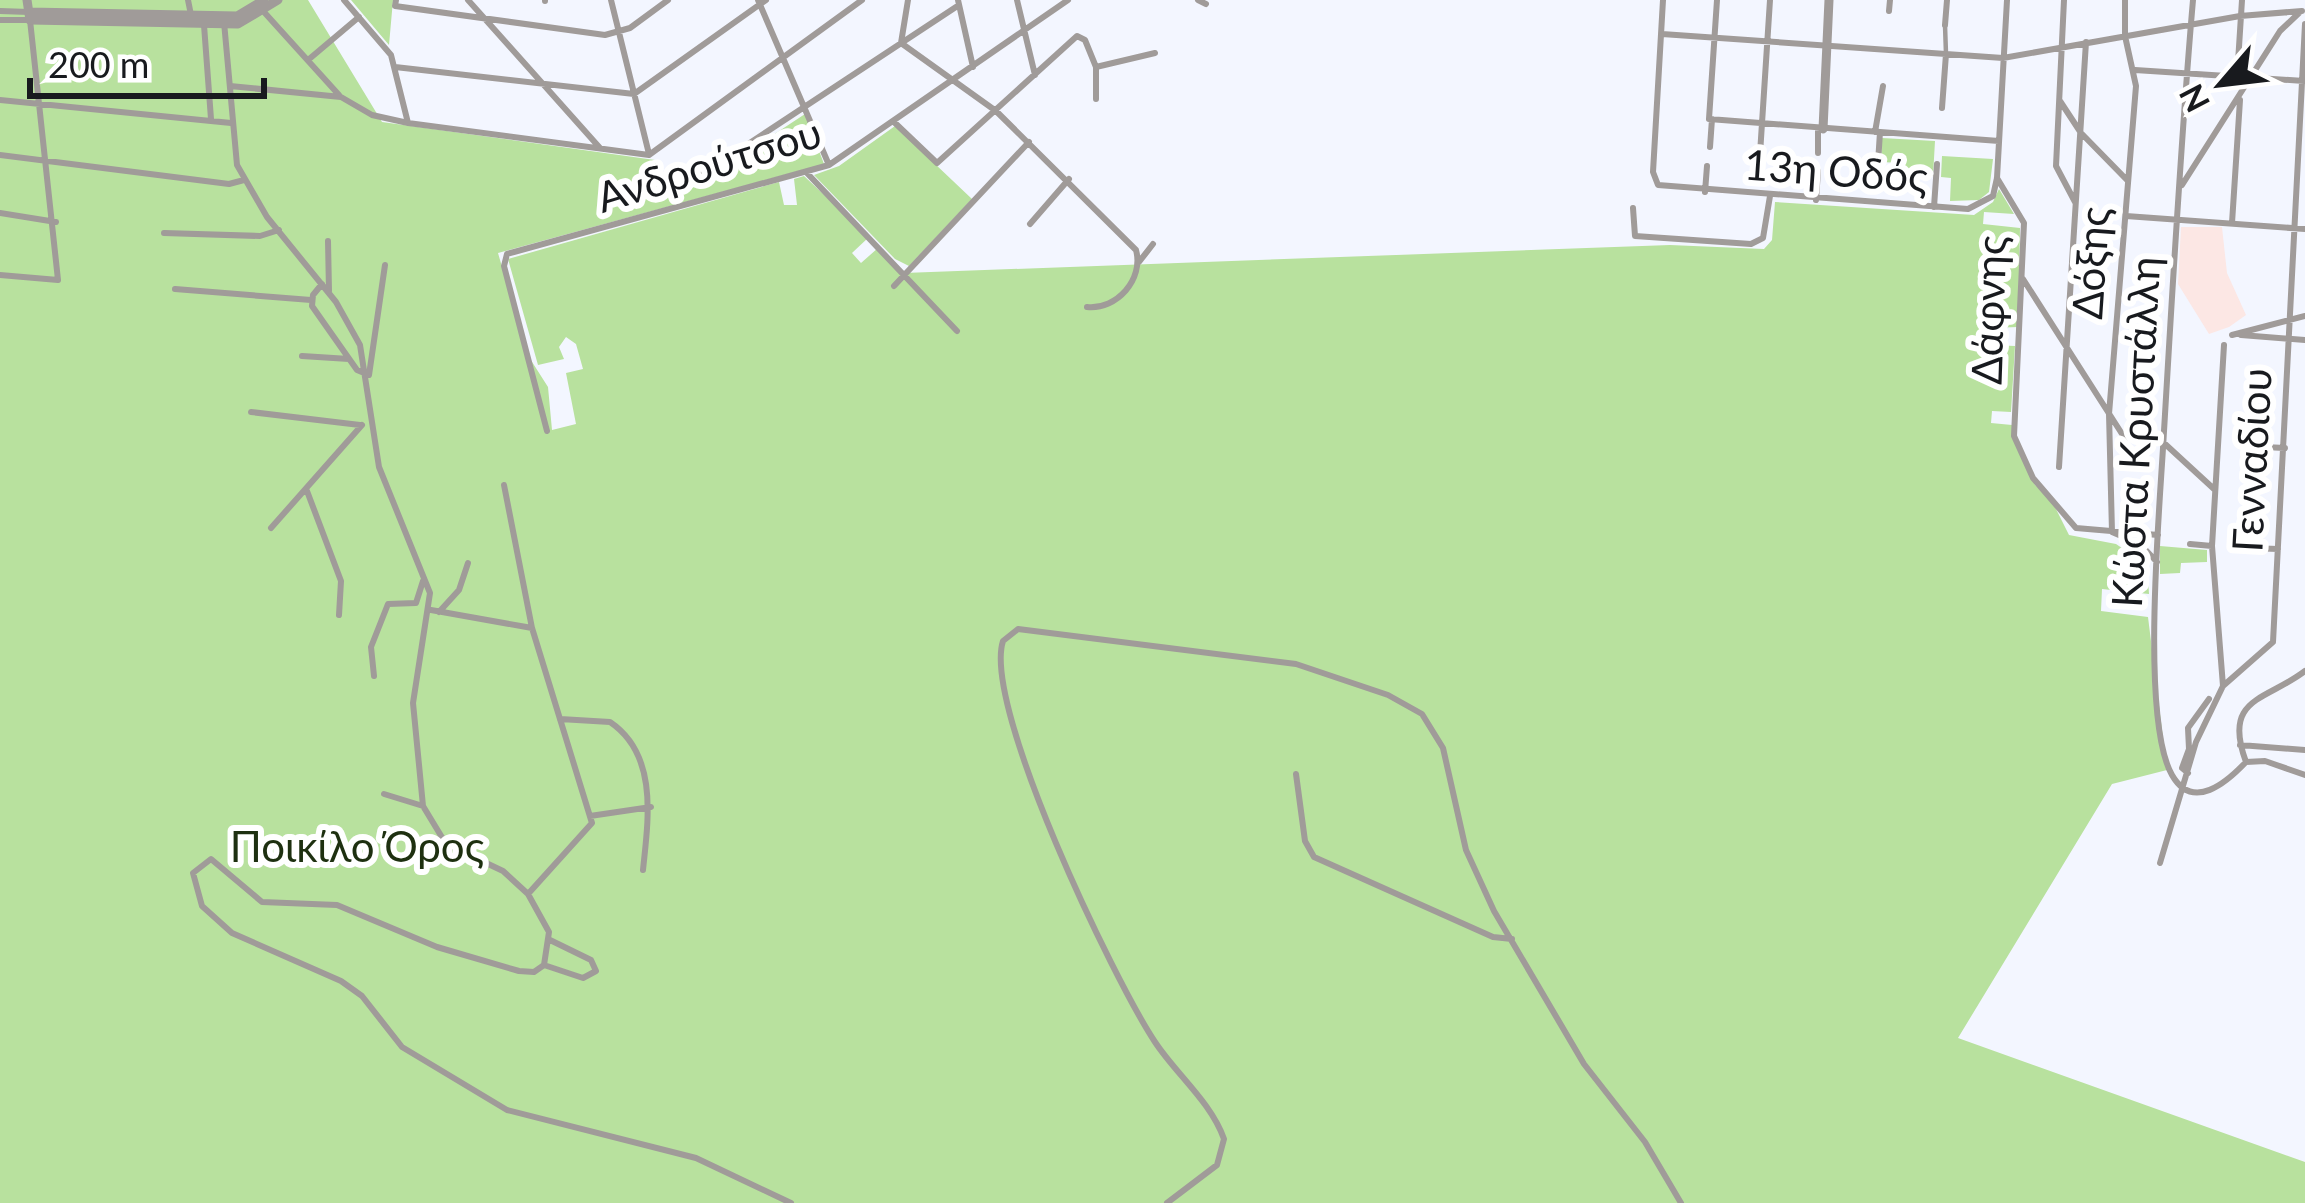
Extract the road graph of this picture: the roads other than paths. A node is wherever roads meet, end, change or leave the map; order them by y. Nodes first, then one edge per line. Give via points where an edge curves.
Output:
1 (188, 0) edge
2 (278, 0) edge
3 (344, 0) edge
4 (468, 0) edge
5 (610, 0) edge
6 (668, 0) edge
7 (862, 0) edge
8 (908, 0) edge
9 (1017, 0) edge
10 (1067, 0) edge
11 (1663, 0) edge
12 (1717, 0) edge
13 (1770, 0) edge
14 (1828, 0) edge
15 (1890, 0) edge
16 (1947, 0) edge
17 (2007, 0) edge
18 (2064, 0) edge
19 (2125, 0) edge
20 (2193, 0) edge
21 (2242, 0) edge
22 (761, 2) edge
23 (959, 2) edge
24 (396, 3) edge
25 (260, 4) edge
26 (2303, 10) edge
27 (28, 11) edge
28 (1889, 11) dead end
29 (0, 15) edge
30 (191, 15) junction
31 (358, 16) junction
32 (2240, 16) junction
33 (484, 18) junction
34 (204, 20) junction
35 (224, 20) junction
36 (2305, 24) edge
37 (1945, 25) joint
38 (2191, 25) junction
39 (1024, 30) junction
40 (619, 34) junction
41 (1660, 34) junction
42 (2126, 36) junction
43 (1715, 39) junction
44 (2086, 42) junction
45 (901, 43) junction
46 (1767, 43) junction
47 (1825, 46) junction
48 (2061, 47) junction
49 (1156, 53) dead end
50 (1946, 54) junction
51 (783, 58) junction
52 (2003, 58) junction
53 (308, 60) junction
54 (395, 67) junction
55 (973, 67) junction
56 (1096, 67) junction
57 (2134, 70) junction
58 (1035, 75) junction
59 (2188, 76) junction
60 (2254, 77) junction
61 (957, 78) junction
62 (2237, 78) junction
63 (2303, 81) edge
64 (539, 83) junction
65 (230, 86) junction
66 (1883, 86) dead end
67 (634, 94) junction
68 (341, 97) junction
69 (2058, 98) junction
70 (1096, 99) dead end
71 (0, 100) edge
72 (2240, 100) junction
73 (39, 104) junction
74 (1942, 108) dead end
75 (805, 109) junction
76 (996, 111) junction
77 (1711, 119) junction
78 (211, 121) junction
79 (894, 122) junction
80 (231, 123) junction
81 (408, 123) junction
82 (1760, 123) junction
83 (1821, 128) junction
84 (1878, 132) junction
85 (2081, 134) junction
86 (1999, 141) junction
87 (1029, 142) junction
88 (1710, 147) dead end
89 (603, 151) junction
90 (1818, 153) dead end
91 (1760, 154) dead end
92 (0, 155) edge
93 (649, 155) junction
94 (47, 160) junction
95 (1878, 163) dead end
96 (1937, 164) dead end
97 (829, 165) junction
98 (1707, 166) dead end
99 (1818, 171) dead end
100 (806, 172) junction
101 (1996, 178) junction
102 (1069, 179) junction
103 (244, 180) junction
104 (2127, 180) junction
105 (2180, 188) junction
106 (680, 189) dead end
107 (1705, 192) junction
108 (1770, 196) junction
109 (1816, 200) junction
110 (2077, 205) junction
111 (1934, 207) junction
112 (1633, 208) dead end
113 (0, 213) edge
114 (2126, 216) junction
115 (2177, 219) junction
116 (56, 222) junction
117 (2232, 223) junction
118 (1030, 224) dead end
119 (2300, 229) edge
120 (279, 230) junction
121 (164, 233) dead end
122 (328, 241) dead end
123 (1153, 244) dead end
124 (1139, 262) junction
125 (385, 265) dead end
126 (906, 274) junction
127 (0, 275) edge
128 (2023, 279) junction
129 (322, 284) junction
130 (894, 286) dead end
131 (175, 289) dead end
132 (329, 292) junction
133 (311, 300) junction
134 (1087, 307) dead end
135 (2305, 316) edge
136 (2288, 320) junction
137 (957, 331) dead end
138 (2288, 339) junction
139 (2305, 340) edge
140 (2224, 346) dead end
141 (2068, 351) junction
142 (302, 356) dead end
143 (350, 359) junction
144 (369, 375) junction
145 (251, 412) dead end
146 (2108, 414) junction
147 (365, 425) junction
148 (547, 431) dead end
149 (2164, 442) junction
150 (2243, 446) dead end
151 (2284, 448) junction
152 (2059, 467) dead end
153 (504, 485) dead end
154 (2214, 489) junction
155 (307, 491) junction
156 (271, 528) dead end
157 (2111, 532) junction
158 (2158, 535) junction
159 (2191, 544) dead end
160 (2212, 546) junction
161 (2249, 548) dead end
162 (2278, 549) junction
163 (2157, 562) junction
164 (468, 563) dead end
165 (424, 577) junction
166 (435, 611) junction
167 (339, 615) dead end
168 (532, 628) junction
169 (2305, 671) edge
170 (374, 676) dead end
171 (2223, 686) junction
172 (2209, 699) dead end
173 (560, 719) junction
174 (2240, 745) junction
175 (2305, 750) edge
176 (2246, 762) junction
177 (1296, 774) dead end
178 (2189, 774) junction
179 (2305, 775) edge
180 (2186, 789) junction
181 (384, 794) dead end
182 (423, 806) junction
183 (652, 808) junction
184 (590, 816) junction
185 (2159, 863) dead end
186 (644, 870) dead end
187 (528, 894) junction
188 (1512, 939) junction
189 (550, 940) junction
190 (544, 964) junction
191 (791, 1203) edge
192 (1167, 1203) edge
193 (1681, 1203) edge

1 - 30 street
2 - 25 street
3 - 31 street
4 - 33 street
5 - 40 street
6 - 40 street
7 - 51 street
8 - 45 street
9 - 39 street
10 - 39 street, Ανδρούτσου
11 - 41 street
12 - 43 street
13 - 46 street
14 - 47 street
15 - 28 street
16 - 37 street
17 - 52 street, Δάφνης
18 - 48 street
19 - 42 street, Δόξης
20 - 38 street, Κώστα Κρυστάλλη
21 - 32 street
22 - 51 street
22 - 67 street
23 - 45 street
23 - 55 street
24 - 33 street
25 - 35 street via 248,22
25 - 53 street
26 - 32 street
26 - 60 street via 2280,31
27 - 29 street
27 - 30 street
27 - 34 street
27 - 73 street
30 - 34 street
31 - 53 street
31 - 54 street
32 - 38 street
32 - 62 street
33 - 40 street
33 - 64 street
34 - 35 street
34 - 78 street
35 - 65 street
36 - 63 street, Γενναδίου
37 - 50 street
38 - 42 street
38 - 59 street, Κώστα Κρυστάλλη
39 - 55 street, Ανδρούτσου
39 - 58 street
40 - 67 street
41 - 43 street
41 - 107 street, 13η Οδός via 1655,182
42 - 44 street
42 - 57 street, Δόξης
43 - 46 street
43 - 77 street
44 - 48 street
44 - 85 street
45 - 61 street
45 - 75 street
46 - 47 street
46 - 82 street
47 - 50 street
47 - 83 street
48 - 52 street
48 - 69 street
49 - 56 street
50 - 52 street
50 - 74 street
51 - 75 street
51 - 93 street
52 - 86 street, Δάφνης
53 - 68 street
54 - 64 street
54 - 81 street
55 - 61 street, Ανδρούτσου
56 - 58 street via 1082,37
56 - 70 street
57 - 59 street
57 - 104 street, Δόξης
58 - 76 street
59 - 62 street
59 - 105 street, Κώστα Κρυστάλλη
60 - 62 street
60 - 63 street
60 - 72 street
61 - 76 street
61 - 79 street, Ανδρούτσου
63 - 119 street, Γενναδίου
64 - 67 street
64 - 89 street
65 - 68 street
65 - 80 street
66 - 84 street
67 - 93 street
68 - 81 street
69 - 85 street
69 - 110 street via 2056,166
71 - 73 street
72 - 105 street
72 - 117 street
73 - 78 street
73 - 94 street
75 - 97 street
75 - 106 street
76 - 79 street via 937,163
76 - 87 street
77 - 82 street
77 - 88 street
78 - 80 street
79 - 97 street, Ανδρούτσου
80 - 103 street
81 - 89 street
82 - 83 street
82 - 91 street
83 - 84 street
83 - 90 street
84 - 86 street
84 - 95 street
85 - 104 street
85 - 110 street
86 - 101 street, Δάφνης
87 - 102 street
87 - 126 street
89 - 93 street
92 - 94 street
94 - 103 street
94 - 116 street
96 - 111 street
97 - 100 street, Ανδρούτσου
98 - 107 street
99 - 109 street
100 - 126 street
100 - 148 street, Ανδρούτσου via 507,254
101 - 111 street, 13η Οδός via 1981,206
101 - 128 street, Δάφνης via 2023,217
102 - 118 street
102 - 124 street via 1123,232
103 - 120 street
104 - 114 street, Δόξης
105 - 115 street, Κώστα Κρυστάλλη
107 - 108 street, 13η Οδός
108 - 109 street, 13η Οδός
108 - 112 street via 1763,238 1751,244 1635,236
109 - 111 street, 13η Οδός
110 - 141 street
113 - 116 street
114 - 115 street
114 - 146 street, Δόξης
115 - 117 street
115 - 149 street, Κώστα Κρυστάλλη
116 - 127 street via 58,280
117 - 119 street
119 - 136 street, Γενναδίου
120 - 121 street
120 - 129 street
122 - 132 street
123 - 124 street
124 - 134 street via 1117,300
125 - 144 street
126 - 130 street
126 - 137 street
128 - 141 street
128 - 157 street, Δάφνης via 2017,446 2076,528
129 - 132 street
129 - 133 street
131 - 133 street
132 - 144 street
133 - 143 street
135 - 136 street
136 - 138 street, Γενναδίου
136 - 138 street via 2232,335
138 - 139 street
138 - 151 street, Γενναδίου
140 - 154 street
141 - 146 street
141 - 152 street
142 - 143 street
143 - 144 street
144 - 147 street
145 - 147 street
146 - 149 street via 2124,437
146 - 157 street, Δόξης
147 - 155 street
147 - 165 street
149 - 154 street
149 - 158 street, Κώστα Κρυστάλλη
150 - 151 street
151 - 162 street, Γενναδίου
153 - 168 street
154 - 160 street
155 - 156 street
155 - 167 street via 340,581
157 - 158 street, Δάφνης
157 - 163 street
158 - 163 street, Κώστα Κρυστάλλη
159 - 160 street
160 - 171 street
161 - 162 street
162 - 171 street, Γενναδίου via 2273,642
163 - 180 street, Κώστα Κρυστάλλη via 2161,721 2168,765
164 - 166 street via 459,590
165 - 166 street
165 - 170 street via 416,603 388,604 371,647
166 - 168 street
166 - 182 street via 413,703
168 - 173 street
169 - 174 street via 2254,699
171 - 178 street, Γενναδίου
172 - 178 street via 2188,728 2182,769
173 - 183 street via 620,728
173 - 184 street
174 - 175 street
174 - 176 street
176 - 179 street
176 - 180 street via 2207,792
177 - 188 street via 1314,857
178 - 180 street, Γενναδίου
180 - 185 street, Γενναδίου
181 - 182 street
182 - 187 street via 446,844 503,871
183 - 184 street
183 - 186 street
184 - 187 street via 592,829
187 - 189 street
188 - 192 street via 1466,850 1439,740 1412,706 1296,664 1035,628 1007,635 1000,672 1031,781 1143,1022 1224,1139 1217,1165
188 - 193 street via 1584,1064
189 - 190 street
189 - 190 street via 591,960 596,971 584,978
190 - 191 street via 519,971 337,905 262,902 212,859 193,873 202,906 232,933 341,981 402,1047 507,1110 695,1158

